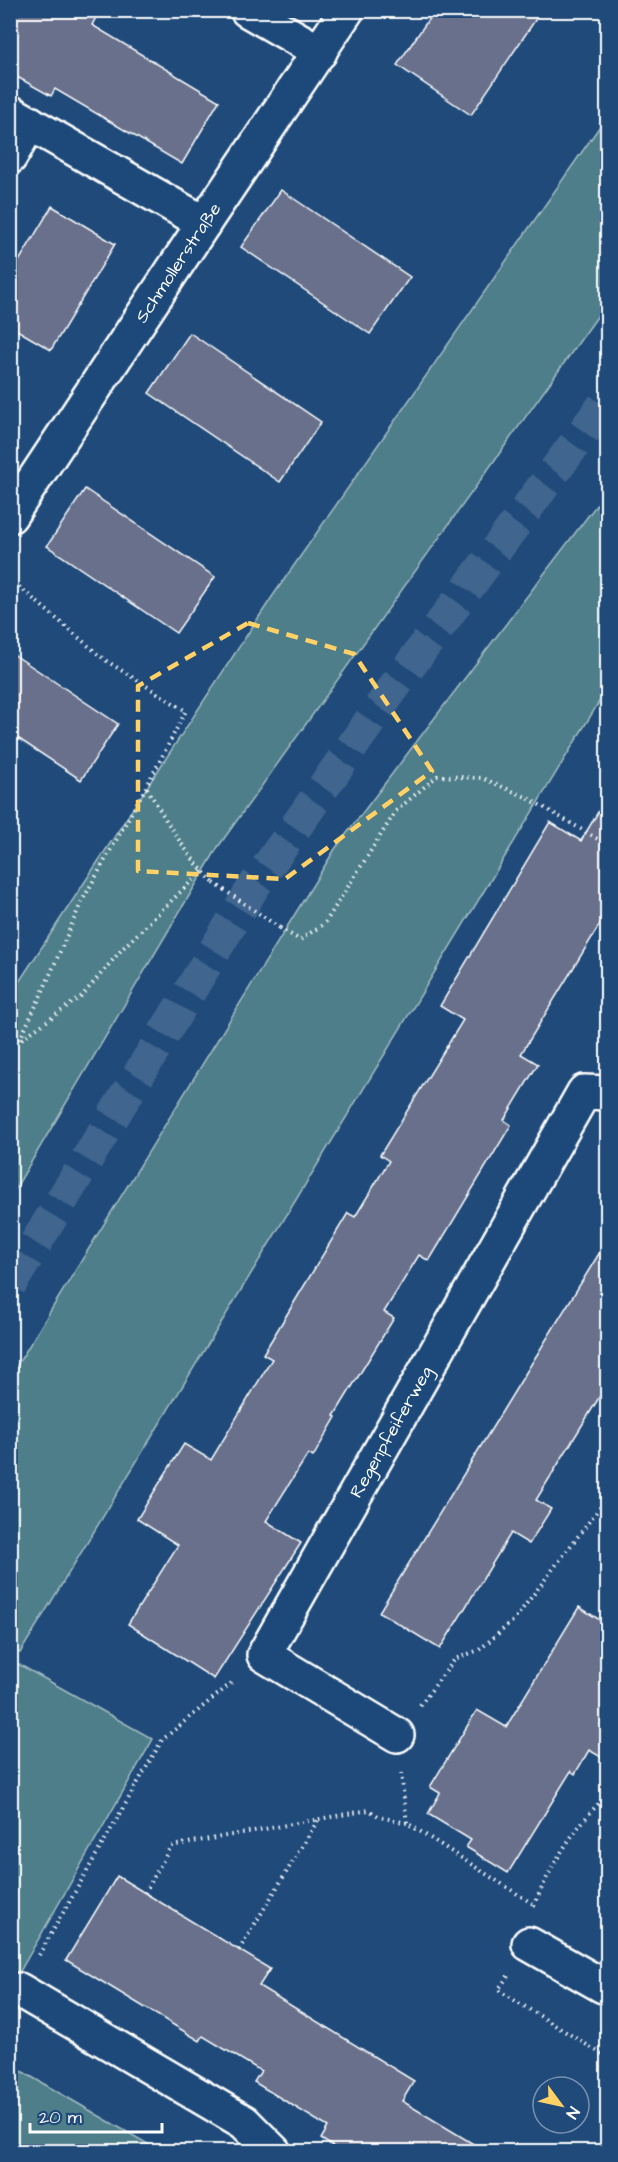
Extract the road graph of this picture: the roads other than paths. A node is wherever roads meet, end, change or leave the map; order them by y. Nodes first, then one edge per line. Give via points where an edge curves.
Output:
1 (247, 10) edge
2 (347, 10) edge
3 (320, 52) junction
4 (20, 117) edge
5 (10, 157) edge
6 (204, 223) junction
7 (10, 516) edge
8 (608, 1093) edge
9 (397, 1735) road end
10 (529, 1944) dead end
11 (608, 1978) edge
12 (19, 1990) road end
13 (274, 2151) edge

1 - 3 street
2 - 3 street, Schmollerstraße
3 - 6 street, Schmollerstraße
4 - 5 street
4 - 6 street
6 - 7 street, Schmollerstraße
8 - 9 street, Regenpfeiferweg via 584,1092 264,1655
10 - 11 street via 603,1986
12 - 13 street via 244,2122

